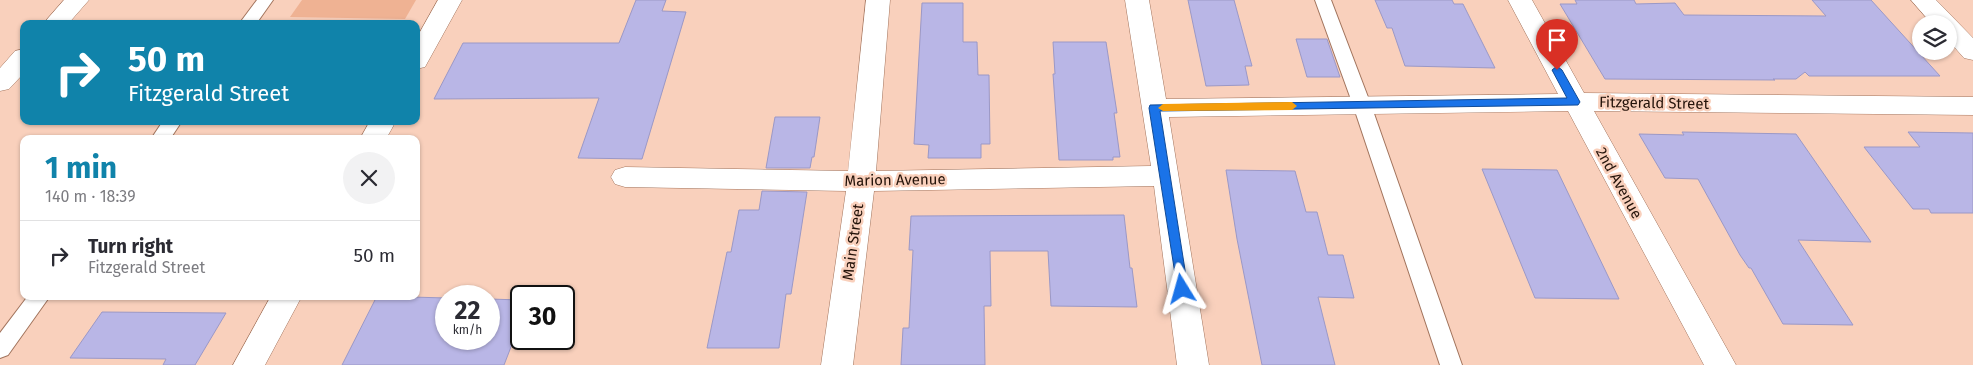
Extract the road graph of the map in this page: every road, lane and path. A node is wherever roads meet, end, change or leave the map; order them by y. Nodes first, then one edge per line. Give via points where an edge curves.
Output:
1 (77, 0) edge
2 (265, 0) edge
3 (450, 0) edge
4 (878, 0) edge
5 (1137, 0) edge
6 (1323, 0) edge
7 (1520, 0) edge
8 (1924, 0) edge
9 (1938, 15) edge
10 (59, 20) edge
11 (250, 20) edge
12 (1957, 35) edge
13 (1973, 52) edge
14 (420, 54) edge
15 (20, 61) edge
16 (0, 83) edge
17 (1575, 102) junction
18 (1362, 105) junction
19 (1973, 106) edge
20 (1154, 108) junction
21 (1166, 176) junction
22 (625, 177) dead end
23 (861, 181) junction
24 (37, 300) edge
25 (285, 300) edge
26 (0, 349) edge
27 (249, 365) edge
28 (837, 365) edge
29 (1194, 365) edge
30 (1451, 365) edge
31 (1720, 365) edge

1 - 10 street
2 - 11 lane
3 - 14 street
4 - 23 street, Main Street
5 - 20 street
6 - 18 lane
7 - 17 street, 2nd Avenue
8 - 9 street
12 - 13 street
15 - 16 street
17 - 18 street, Fitzgerald Street
17 - 19 street, Fitzgerald Street
17 - 31 street, 2nd Avenue
18 - 20 street, Fitzgerald Street
18 - 30 lane
20 - 21 street
21 - 23 street, Marion Avenue
21 - 29 street
22 - 23 street, Marion Avenue
23 - 28 street, Main Street
24 - 26 lane
25 - 27 street

